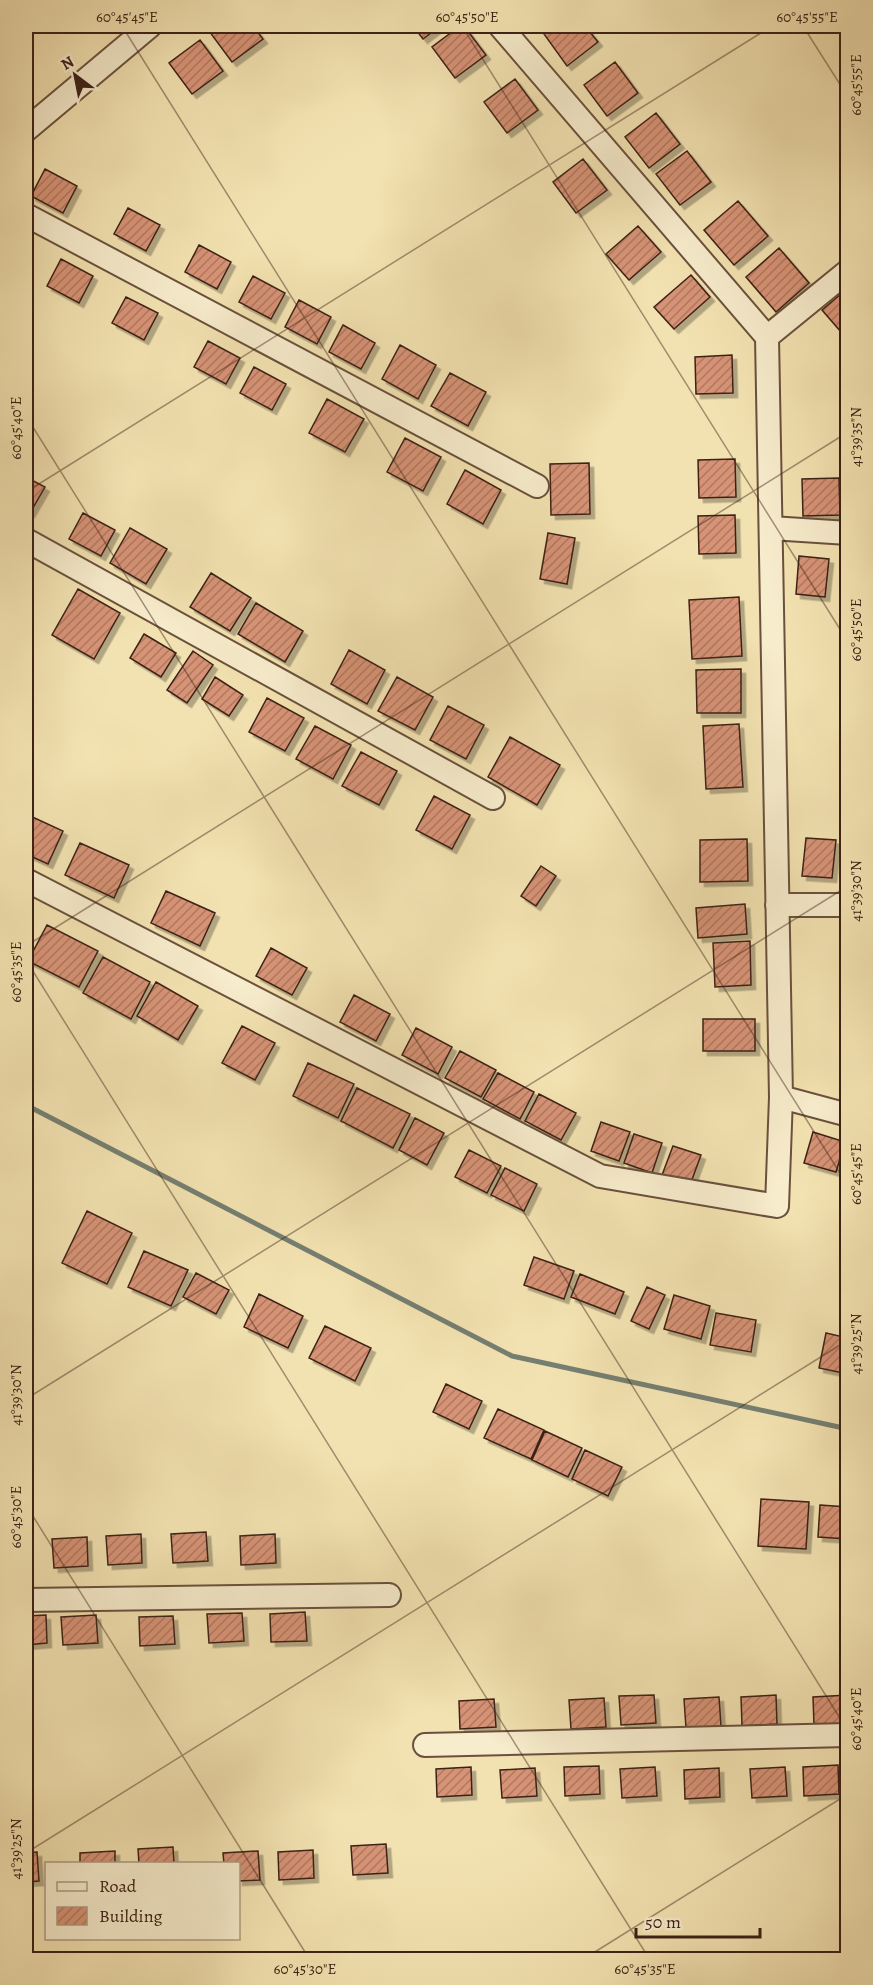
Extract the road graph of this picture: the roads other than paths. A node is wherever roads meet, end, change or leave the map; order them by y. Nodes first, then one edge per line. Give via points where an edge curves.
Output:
1 (150, 26) edge
2 (500, 26) edge
3 (26, 130) edge
4 (26, 215) edge
5 (848, 272) edge
6 (767, 338) junction
7 (537, 486) dead end
8 (771, 528) junction
9 (848, 533) edge
10 (26, 540) edge
11 (493, 798) dead end
12 (26, 880) edge
13 (777, 904) junction
14 (848, 905) edge
15 (781, 1097) junction
16 (848, 1115) edge
17 (389, 1594) dead end
18 (26, 1600) edge
19 (848, 1735) edge
20 (425, 1745) dead end

1 - 3 street
2 - 6 street
4 - 7 street
5 - 6 street
6 - 8 street
8 - 9 street
8 - 13 street
10 - 11 street
12 - 15 street via 600,1176 777,1206
13 - 14 street
13 - 15 street
15 - 16 street
17 - 18 street
19 - 20 street

